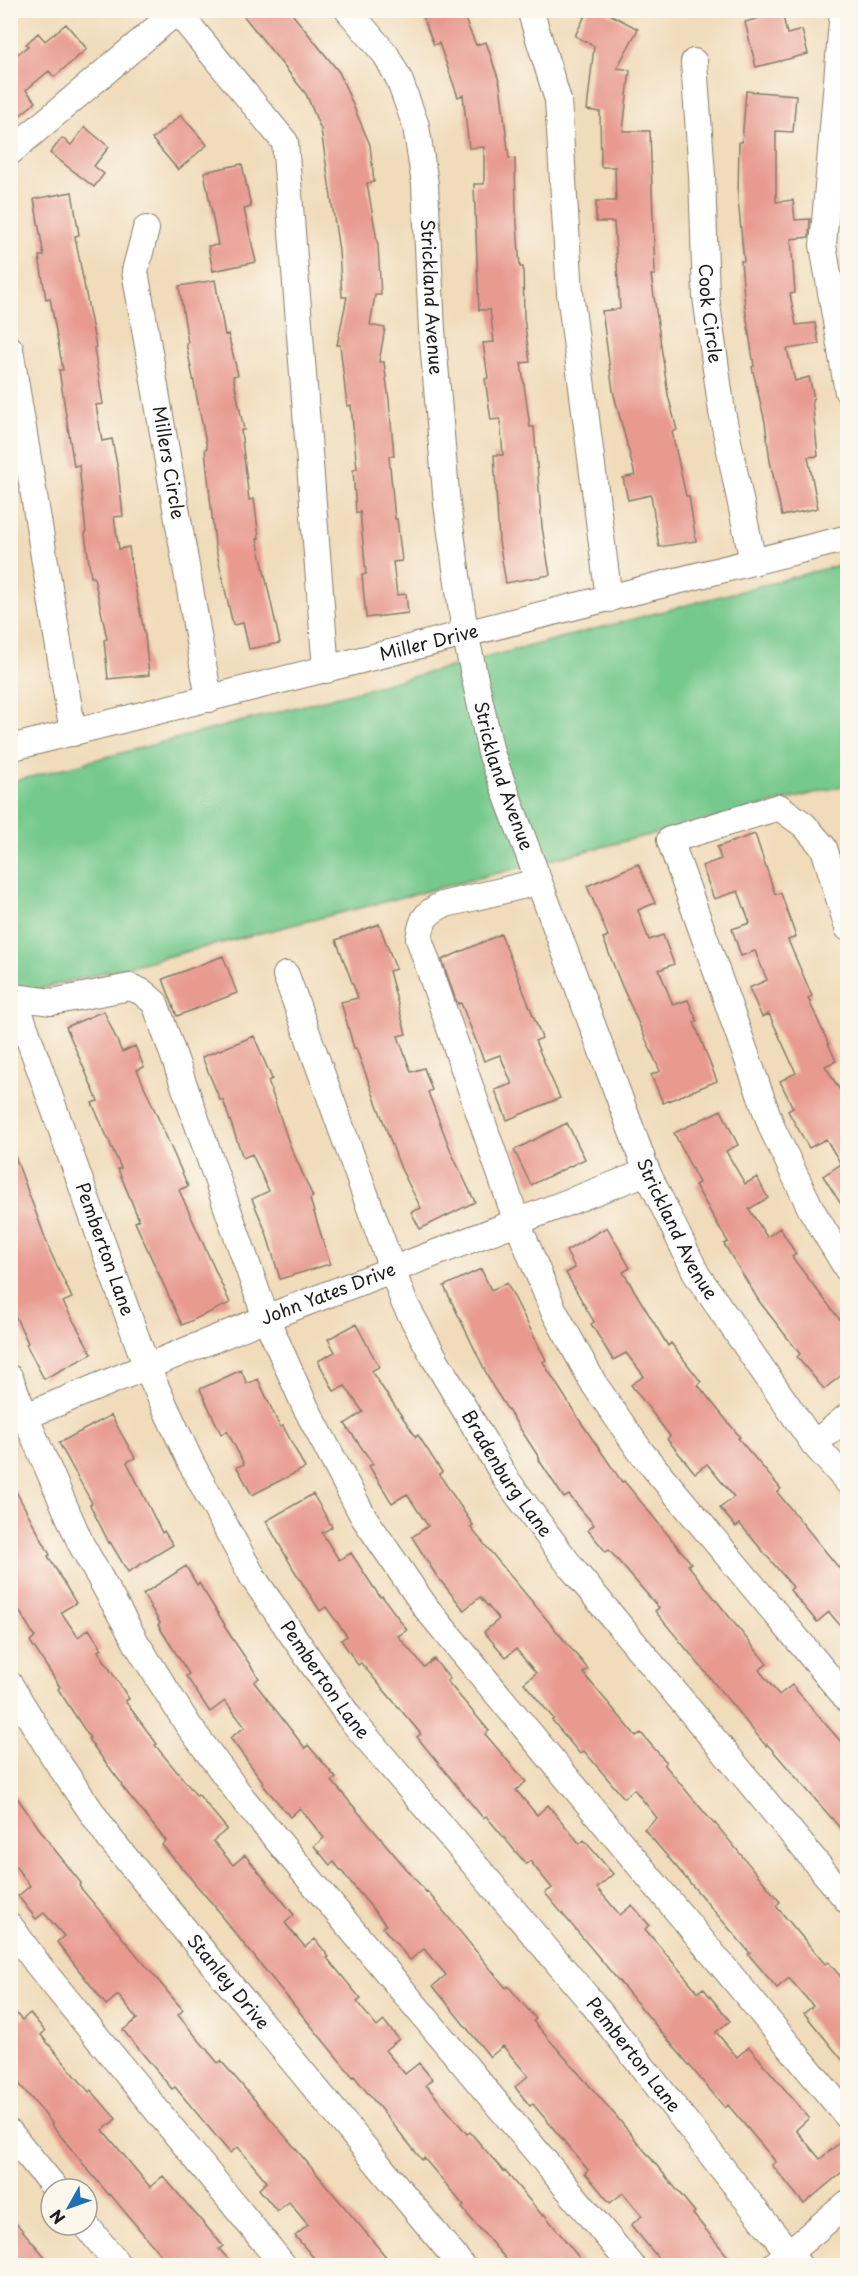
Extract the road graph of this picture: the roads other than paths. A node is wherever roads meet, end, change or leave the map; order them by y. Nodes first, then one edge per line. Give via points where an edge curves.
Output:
1 (348, 10) edge
2 (534, 10) edge
3 (843, 10) edge
4 (176, 11) edge
5 (694, 62) dead end
6 (10, 152) edge
7 (146, 229) dead end
8 (10, 349) edge
9 (848, 392) edge
10 (848, 538) edge
11 (753, 562) junction
12 (609, 599) junction
13 (465, 633) junction
14 (326, 670) junction
15 (209, 699) junction
16 (73, 733) junction
17 (10, 748) edge
18 (538, 882) junction
19 (848, 928) edge
20 (285, 975) dead end
21 (12, 998) edge
22 (647, 1172) junction
23 (517, 1222) junction
24 (394, 1270) junction
25 (848, 1270) edge
26 (266, 1318) junction
27 (147, 1368) junction
28 (10, 1378) edge
29 (848, 1416) edge
30 (18, 1419) edge
31 (814, 1444) junction
32 (848, 1482) edge
33 (10, 1685) edge
34 (848, 1700) edge
35 (848, 1901) edge
36 (10, 1926) edge
37 (848, 2116) edge
38 (10, 2133) edge
39 (46, 2177) edge
40 (848, 2203) edge
41 (96, 2237) edge
42 (787, 2261) edge
43 (119, 2265) edge
44 (284, 2265) edge
45 (462, 2265) edge
46 (632, 2265) edge

1 - 13 street, Strickland Avenue via 386,55 416,126 425,184 432,330 447,504
2 - 12 street via 531,13 558,100 570,292
3 - 9 street via 823,245
4 - 6 street
4 - 14 street via 285,142
5 - 11 street, Cook Circle via 706,297 722,412
7 - 15 street, Millers Circle via 135,271
8 - 16 street
10 - 11 street, Miller Drive
11 - 12 street, Miller Drive
12 - 13 street, Miller Drive
13 - 14 street, Miller Drive
13 - 18 street, Strickland Avenue via 491,753
14 - 15 street, Miller Drive
15 - 16 street, Miller Drive
16 - 17 street, Miller Drive
18 - 22 street, Strickland Avenue
18 - 23 street via 442,905 428,912 419,939
19 - 25 street via 824,848 804,825 779,807 670,840 772,1128 812,1211
20 - 24 street, Bradenburg Lane
21 - 26 street via 52,1002 130,987 155,1003
21 - 27 street, Pemberton Lane
22 - 23 street, John Yates Drive
22 - 31 street, Strickland Avenue via 697,1275
23 - 24 street, John Yates Drive
23 - 34 street via 553,1309 594,1384 641,1452
24 - 26 street, John Yates Drive
24 - 35 street, Bradenburg Lane via 404,1302 506,1479 571,1567
26 - 27 street, John Yates Drive
26 - 37 street via 305,1406 363,1516 426,1608
27 - 30 street, John Yates Drive
27 - 42 street, Pemberton Lane via 191,1463 254,1579 349,1717 593,2004
28 - 30 street
29 - 31 street
30 - 46 street via 81,1544 188,1725 243,1799
31 - 32 street, Strickland Avenue
33 - 45 street, Stanley Drive via 110,1839
36 - 44 street
38 - 39 street
40 - 42 street
41 - 43 street

